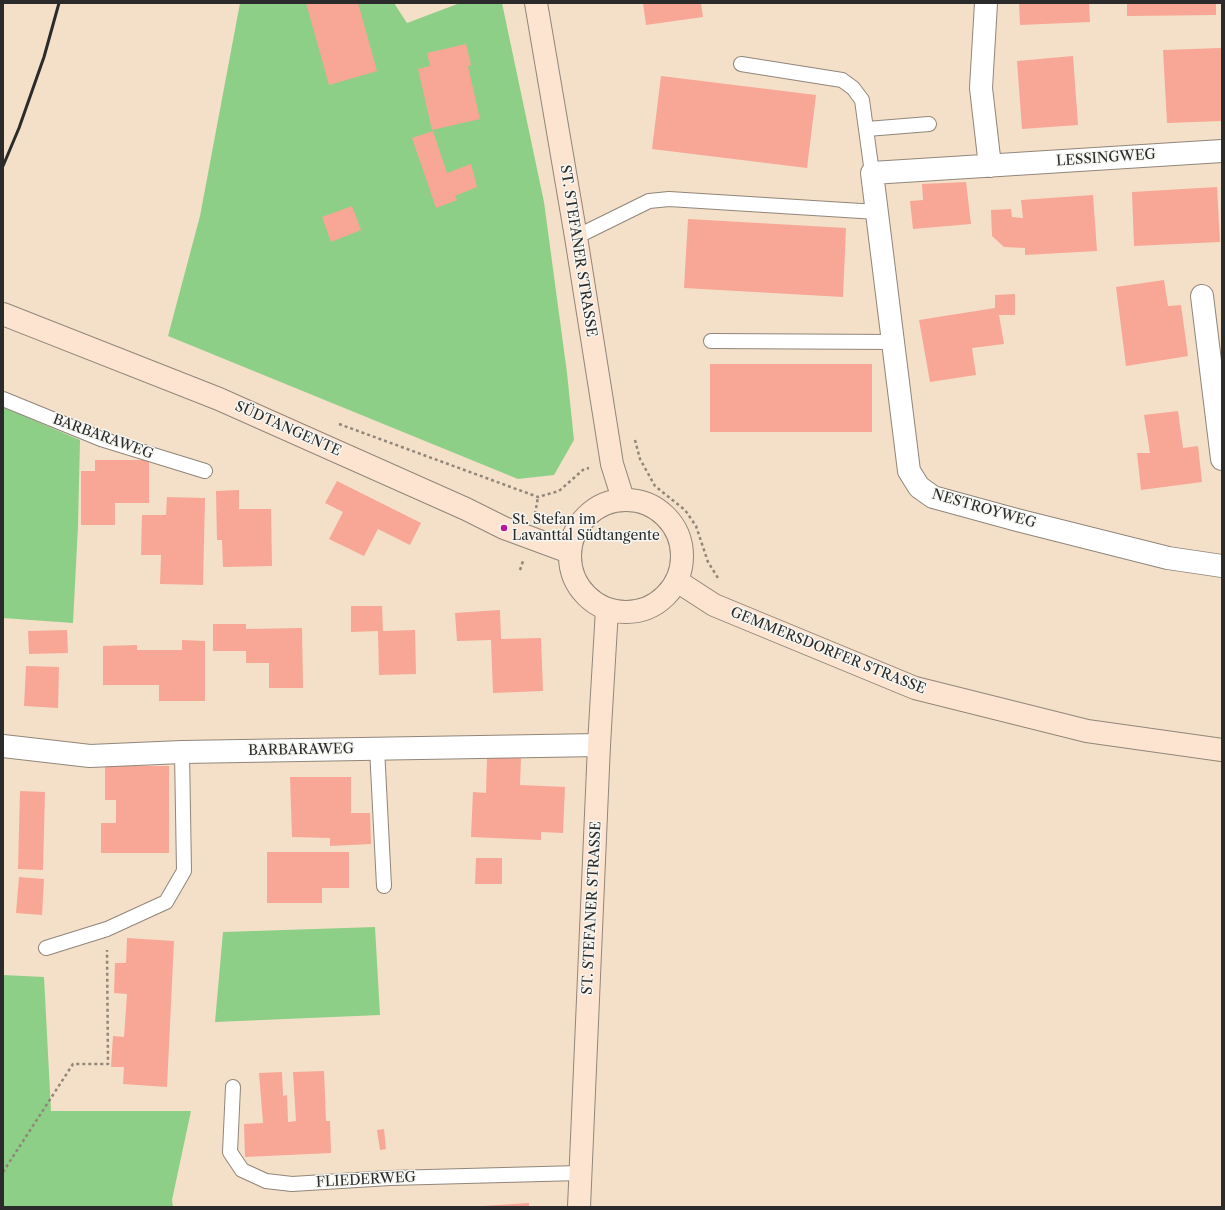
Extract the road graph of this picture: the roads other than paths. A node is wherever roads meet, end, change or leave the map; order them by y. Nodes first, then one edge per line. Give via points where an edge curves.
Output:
1 (536, 3) edge
2 (986, 3) edge
3 (741, 64) dead end
4 (929, 124) dead end
5 (867, 129) junction
6 (1222, 151) edge
7 (990, 166) junction
8 (872, 173) junction
9 (877, 212) junction
10 (576, 237) junction
11 (1202, 296) dead end
12 (3, 314) edge
13 (711, 341) dead end
14 (893, 342) junction
15 (3, 399) edge
16 (1222, 459) edge
17 (205, 471) dead end
18 (623, 499) junction
19 (569, 552) junction
20 (1222, 566) edge
21 (677, 581) junction
22 (607, 609) junction
23 (599, 745) junction
24 (3, 746) edge
25 (377, 748) junction
26 (1222, 750) edge
27 (182, 752) junction
28 (384, 886) dead end
29 (46, 948) dead end
30 (233, 1087) dead end
31 (580, 1173) junction
32 (579, 1207) edge

1 - 10 main road, ST. STEFANER STRASSE
2 - 7 street via 981,88
3 - 5 lane via 842,80 853,88 862,100
4 - 5 lane
5 - 8 lane
6 - 7 street, LESSINGWEG
7 - 8 street, LESSINGWEG
8 - 9 street, NESTROYWEG
9 - 10 lane via 669,199 649,201
9 - 14 street, NESTROYWEG
10 - 18 main road, ST. STEFANER STRASSE via 612,464
11 - 16 street
12 - 19 main road, SÜDTANGENTE via 220,399 504,528
13 - 14 lane
14 - 20 street, NESTROYWEG via 909,472 919,487 933,497 1168,558
15 - 17 lane, BARBARAWEG via 102,439
18 - 19 main road via 596,508 579,523
18 - 21 main road via 640,500 658,509 669,519 679,535 682,554
19 - 22 main road via 572,572 578,586 592,601
21 - 22 main road via 663,598 642,610 627,612
21 - 26 main road, GEMMERSDORFER STRASSE via 714,605 915,688 1087,731
22 - 23 main road, ST. STEFANER STRASSE
23 - 25 street, BARBARAWEG
23 - 31 main road, ST. STEFANER STRASSE
24 - 27 street, BARBARAWEG via 90,756
25 - 27 street, BARBARAWEG
25 - 28 lane
27 - 29 lane via 184,871 166,902 107,929
30 - 31 lane, FLIEDERWEG via 230,1152 242,1170 266,1181 292,1184 390,1178
31 - 32 main road, ST. STEFANER STRASSE

